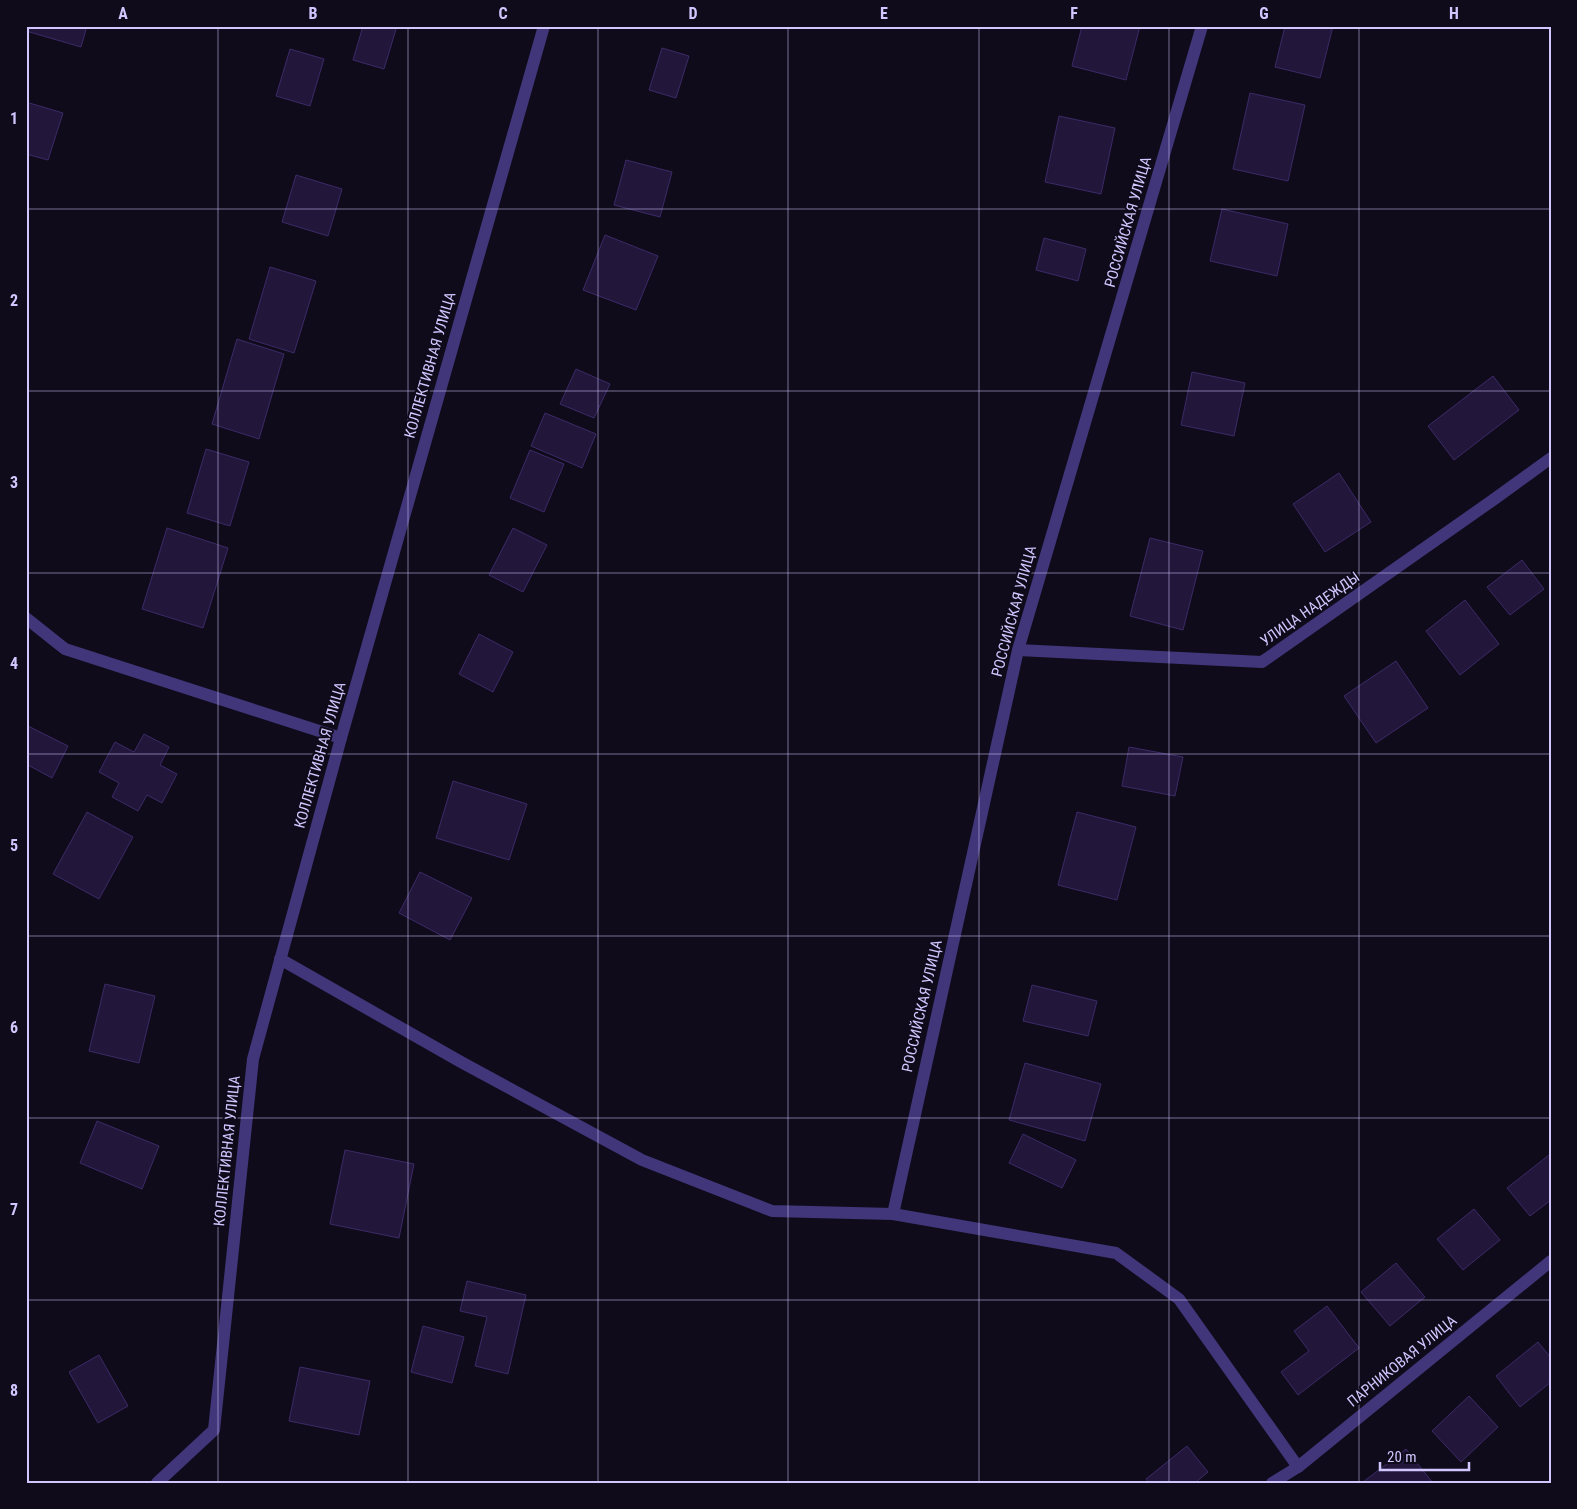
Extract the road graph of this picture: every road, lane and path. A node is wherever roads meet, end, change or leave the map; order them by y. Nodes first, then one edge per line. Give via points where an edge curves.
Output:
1 (544, 26) edge
2 (1202, 26) edge
3 (1551, 458) edge
4 (26, 618) edge
5 (1018, 650) junction
6 (340, 738) junction
7 (280, 959) junction
8 (892, 1214) junction
9 (1551, 1261) edge
10 (1298, 1467) junction
11 (157, 1483) edge
12 (1272, 1483) edge

1 - 6 street, КОЛЛЕКТИВНАЯ УЛИЦА
2 - 5 street, РОССИЙСКАЯ УЛИЦА
3 - 5 street, УЛИЦА НАДЕЖДЫ via 1262,662
4 - 6 street via 65,649
5 - 8 street, РОССИЙСКАЯ УЛИЦА
6 - 7 street, КОЛЛЕКТИВНАЯ УЛИЦА
7 - 8 street via 642,1160 772,1211
7 - 11 street, КОЛЛЕКТИВНАЯ УЛИЦА via 253,1059 214,1430
8 - 10 street via 1116,1253 1179,1299
9 - 10 street, ПАРНИКОВАЯ УЛИЦА
10 - 12 street, ПАРНИКОВАЯ УЛИЦА

